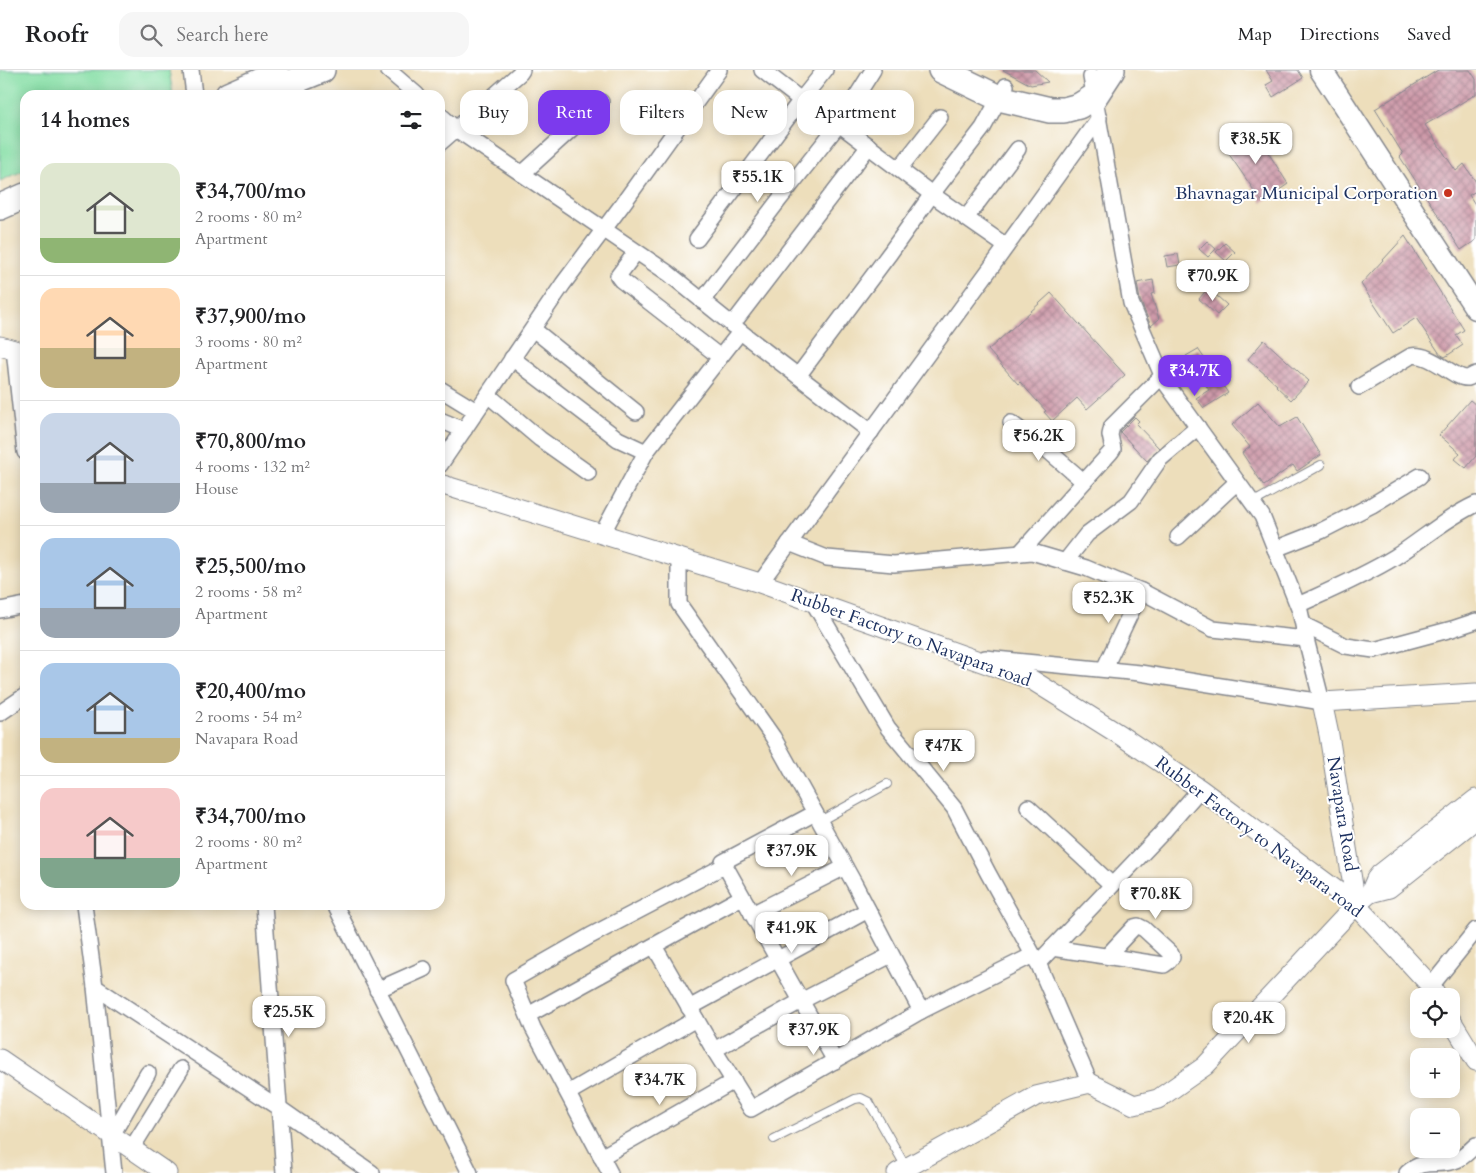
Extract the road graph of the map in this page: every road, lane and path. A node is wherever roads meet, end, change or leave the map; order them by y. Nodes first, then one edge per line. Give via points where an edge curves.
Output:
1 (191, 70) edge
2 (285, 70) edge
3 (322, 70) edge
4 (388, 70) edge
5 (522, 70) edge
6 (719, 70) edge
7 (762, 70) edge
8 (825, 70) edge
9 (873, 70) edge
10 (941, 70) edge
11 (971, 70) edge
12 (1321, 70) edge
13 (1099, 86) edge
14 (193, 90) edge
15 (239, 90) edge
16 (272, 90) edge
17 (411, 90) edge
18 (809, 90) edge
19 (860, 90) edge
20 (1003, 92) junction
21 (797, 97) edge
22 (797, 105) edge
23 (940, 116) dead end
24 (445, 119) edge
25 (456, 129) junction
26 (565, 135) edge
27 (830, 135) edge
28 (854, 135) edge
29 (445, 139) edge
30 (869, 146) junction
31 (1018, 149) dead end
32 (899, 169) junction
33 (522, 174) junction
34 (20, 183) edge
35 (0, 192) edge
36 (932, 194) junction
37 (20, 198) edge
38 (0, 207) edge
39 (966, 218) junction
40 (603, 230) junction
41 (697, 239) dead end
42 (1006, 246) junction
43 (636, 252) junction
44 (702, 301) junction
45 (1476, 308) edge
46 (736, 328) junction
47 (533, 329) junction
48 (13, 349) edge
49 (720, 357) junction
50 (512, 358) junction
51 (1476, 374) edge
52 (1163, 375) junction
53 (798, 376) junction
54 (1359, 387) dead end
55 (445, 392) edge
56 (488, 394) junction
57 (20, 409) edge
58 (476, 411) junction
59 (636, 412) dead end
60 (445, 422) edge
61 (1011, 422) dead end
62 (1198, 427) junction
63 (464, 430) junction
64 (871, 432) junction
65 (646, 452) junction
66 (445, 458) edge
67 (1321, 466) dead end
68 (588, 473) dead end
69 (1420, 476) dead end
70 (1083, 481) junction
71 (1237, 482) junction
72 (445, 486) edge
73 (1252, 502) junction
74 (1476, 504) edge
75 (602, 534) junction
76 (1178, 537) dead end
77 (789, 543) junction
78 (1275, 549) junction
79 (1020, 553) junction
80 (679, 558) junction
81 (1065, 562) junction
82 (760, 583) junction
83 (1140, 592) junction
84 (813, 602) junction
85 (1298, 605) junction
86 (20, 606) edge
87 (0, 610) edge
88 (1476, 621) edge
89 (1305, 632) junction
90 (966, 657) junction
91 (1104, 669) junction
92 (1476, 693) edge
93 (20, 699) edge
94 (1322, 702) junction
95 (0, 713) edge
96 (887, 784) dead end
97 (1200, 789) junction
98 (1476, 799) edge
99 (1028, 807) dead end
100 (817, 817) junction
101 (1476, 819) edge
102 (724, 866) junction
103 (845, 867) junction
104 (1112, 886) junction
105 (742, 898) junction
106 (1363, 899) junction
107 (85, 910) edge
108 (264, 910) edge
109 (338, 910) edge
110 (868, 910) junction
111 (752, 914) junction
112 (1476, 930) edge
113 (654, 946) junction
114 (1052, 948) junction
115 (891, 955) junction
116 (1107, 956) dead end
117 (1035, 959) junction
118 (777, 960) junction
119 (424, 968) dead end
120 (95, 987) junction
121 (1432, 988) edge
122 (1436, 988) edge
123 (378, 990) junction
124 (801, 1001) junction
125 (921, 1011) junction
126 (693, 1014) junction
127 (528, 1015) junction
128 (1460, 1035) edge
129 (714, 1050) junction
130 (2, 1060) edge
131 (835, 1061) junction
132 (1476, 1061) edge
133 (181, 1069) dead end
134 (148, 1074) dead end
135 (734, 1081) junction
136 (1090, 1083) junction
137 (568, 1093) junction
138 (279, 1108) junction
139 (110, 1134) junction
140 (774, 1139) dead end
141 (1476, 1145) edge
142 (132, 1148) junction
143 (601, 1157) junction
144 (902, 1171) edge
145 (114, 1173) edge
146 (167, 1173) edge
147 (284, 1173) edge
148 (372, 1173) edge
149 (470, 1173) edge
150 (610, 1173) edge
151 (1407, 1173) edge

1 - 14 street
2 - 15 main road
3 - 16 main road
4 - 17 street
5 - 25 street
6 - 40 street
7 - 21 street
8 - 18 street
9 - 19 street
10 - 20 main road
11 - 20 main road
12 - 45 main road
13 - 20 main road via 1079,106 1062,102 1050,110
13 - 42 street
13 - 52 street via 1132,303
20 - 36 street via 983,128
22 - 41 street
23 - 32 street
24 - 25 street
25 - 29 street
25 - 33 street
26 - 33 street
27 - 44 street
28 - 30 street
30 - 32 street
30 - 46 street
31 - 39 street
32 - 36 street
33 - 40 street
34 - 35 main road
36 - 39 street
36 - 53 street
37 - 38 main road
39 - 42 street
40 - 43 street
40 - 47 street
42 - 64 street
43 - 44 street
43 - 49 street via 618,276 621,280
44 - 46 street
46 - 49 street
46 - 53 street
47 - 50 street
47 - 59 street
48 - 57 street
49 - 65 street
50 - 56 street
50 - 65 street via 618,439
51 - 54 street via 1461,377 1417,355
52 - 62 street
52 - 70 street via 1112,426 1113,449
53 - 64 street
55 - 58 street
56 - 58 street
56 - 68 street via 540,439
58 - 63 street
60 - 63 street
61 - 70 street
62 - 71 street
62 - 81 street via 1160,459 1131,502 1087,534
63 - 66 street
64 - 77 street
65 - 75 street
67 - 73 lane
69 - 78 street via 1321,532
70 - 79 street
71 - 73 street
71 - 76 street
72 - 75 street, Rubber Factory to Navapara road
73 - 78 street via 1262,516
74 - 85 street via 1456,513 1364,575
75 - 80 street, Rubber Factory to Navapara road
77 - 79 street via 827,558 894,564
77 - 82 street
78 - 85 street
79 - 81 street via 1032,552
80 - 82 street, Rubber Factory to Navapara road
80 - 100 street via 679,604 773,737
81 - 83 street
82 - 84 street, Rubber Factory to Navapara road
83 - 89 street via 1213,629
83 - 91 street
84 - 90 street, Rubber Factory to Navapara road
84 - 117 street via 888,728 954,808
85 - 89 street
86 - 87 street
88 - 89 street via 1374,650 1346,646
89 - 94 street
90 - 91 street
90 - 97 street, Rubber Factory to Navapara road via 1032,680
91 - 94 street
92 - 94 street
93 - 95 street
94 - 106 street, Navapara Road
96 - 100 lane
97 - 104 street
97 - 106 street, Rubber Factory to Navapara road
98 - 106 street via 1380,874
99 - 104 street
100 - 102 street via 723,862
100 - 103 street
101 - 106 street via 1389,888
102 - 105 street
102 - 127 street via 513,980
103 - 110 street
103 - 111 street
104 - 114 street
105 - 111 street
105 - 113 street
106 - 121 street, Rubber Factory to Navapara road
106 - 136 street via 1205,1066 1158,1100 1134,1105
107 - 120 street
108 - 138 street
109 - 123 street
110 - 115 street
110 - 118 street
111 - 118 street
112 - 122 street
113 - 126 street
113 - 127 street
114 - 116 street
114 - 117 street
115 - 124 street
115 - 125 street
117 - 125 street
117 - 136 street
118 - 124 street
118 - 126 street
119 - 123 street
120 - 138 street
120 - 139 street
123 - 149 street
124 - 129 street
124 - 131 street
125 - 131 street
126 - 129 street
126 - 137 street
127 - 137 street
128 - 132 street
129 - 135 street
130 - 139 street
131 - 135 street via 751,1109
133 - 142 street
134 - 139 street
135 - 143 street
136 - 144 street via 1036,1096
137 - 143 street
138 - 147 street
138 - 148 street
139 - 142 street
139 - 145 street
140 - 144 lane via 861,1098 869,1102
141 - 151 street via 1457,1160 1419,1165
142 - 146 street
143 - 150 street

